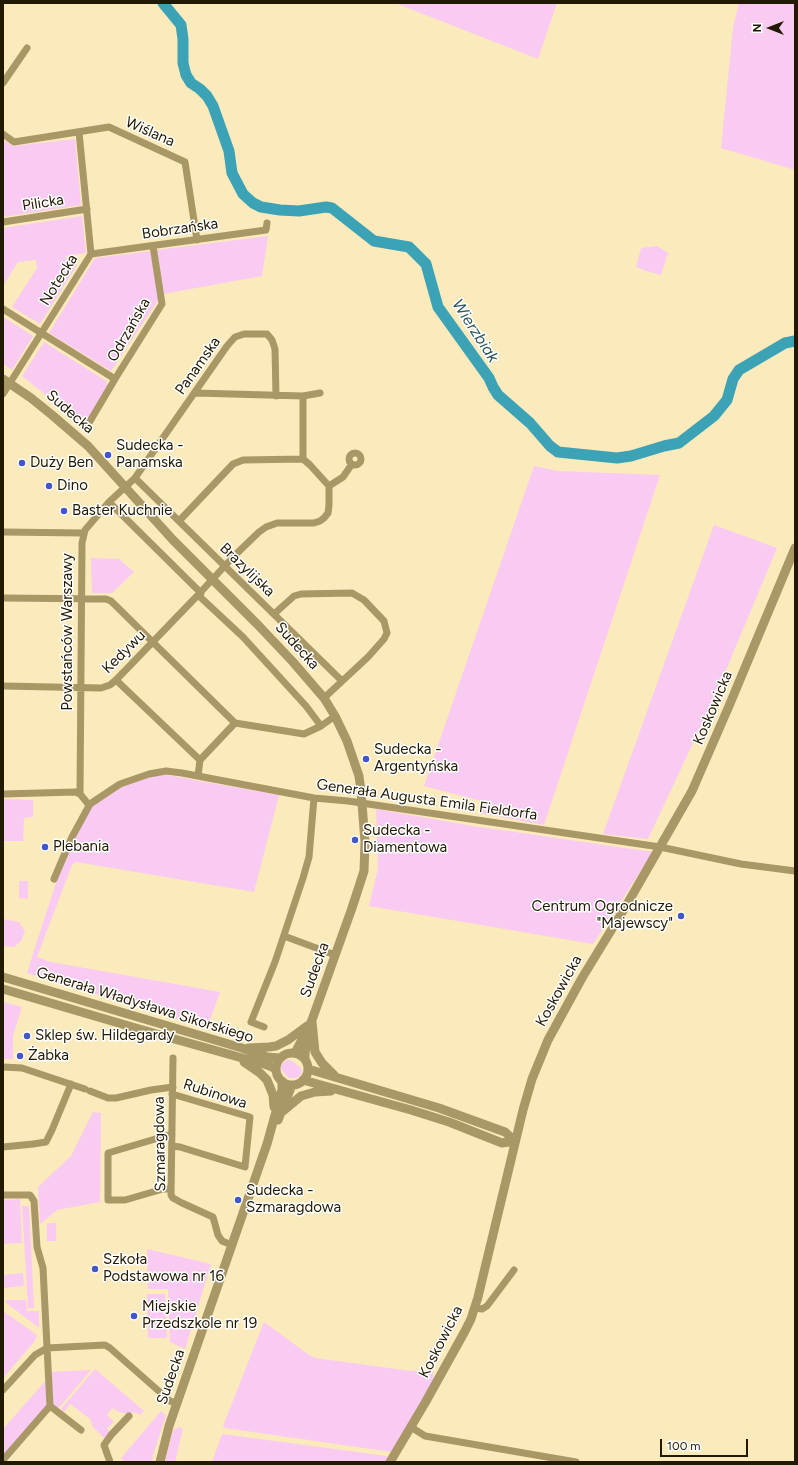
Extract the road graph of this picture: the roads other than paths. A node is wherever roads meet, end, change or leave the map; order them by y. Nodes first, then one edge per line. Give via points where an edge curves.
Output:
1 (27, 48) dead end
2 (3, 84) edge
3 (79, 132) junction
4 (3, 134) edge
5 (87, 209) junction
6 (3, 222) edge
7 (267, 223) dead end
8 (197, 240) junction
9 (154, 246) junction
10 (91, 254) junction
11 (3, 308) edge
12 (42, 333) junction
13 (115, 379) junction
14 (6, 381) edge
15 (195, 393) junction
16 (320, 393) dead end
17 (3, 394) edge
18 (276, 396) junction
19 (304, 396) junction
20 (86, 428) dead end
21 (303, 459) junction
22 (352, 464) dead end
23 (135, 478) junction
24 (329, 486) junction
25 (126, 487) junction
26 (109, 502) junction
27 (179, 521) junction
28 (3, 532) edge
29 (83, 533) junction
30 (795, 548) edge
31 (225, 567) junction
32 (213, 580) junction
33 (199, 594) junction
34 (3, 598) edge
35 (82, 599) junction
36 (274, 614) junction
37 (153, 642) junction
38 (116, 680) junction
39 (342, 681) junction
40 (3, 686) edge
41 (81, 687) junction
42 (324, 698) junction
43 (335, 716) junction
44 (235, 723) junction
45 (321, 726) junction
46 (200, 760) junction
47 (198, 776) junction
48 (3, 794) edge
49 (80, 794) junction
50 (314, 798) junction
51 (363, 804) junction
52 (89, 805) junction
53 (660, 847) junction
54 (795, 871) edge
55 (54, 879) dead end
56 (284, 936) junction
57 (335, 955) junction
58 (3, 977) edge
59 (3, 989) edge
60 (312, 1020) junction
61 (264, 1027) dead end
62 (242, 1048) junction
63 (295, 1053) junction
64 (173, 1058) dead end
65 (239, 1058) junction
66 (280, 1058) junction
67 (305, 1059) junction
68 (3, 1067) edge
69 (276, 1069) junction
70 (308, 1069) junction
71 (335, 1076) junction
72 (304, 1080) junction
73 (282, 1081) junction
74 (71, 1084) junction
75 (292, 1085) junction
76 (173, 1090) junction
77 (338, 1090) junction
78 (278, 1113) junction
79 (519, 1125) junction
80 (505, 1132) junction
81 (172, 1134) junction
82 (515, 1141) junction
83 (502, 1142) junction
84 (172, 1146) junction
85 (3, 1147) edge
86 (511, 1159) junction
87 (171, 1189) junction
88 (3, 1195) edge
89 (232, 1245) junction
90 (514, 1270) dead end
91 (475, 1308) junction
92 (47, 1348) junction
93 (3, 1390) edge
94 (177, 1404) junction
95 (50, 1406) junction
96 (129, 1416) dead end
97 (411, 1427) junction
98 (80, 1430) dead end
99 (3, 1460) edge
100 (110, 1462) edge
101 (160, 1462) edge
102 (390, 1462) edge
103 (576, 1462) edge

1 - 2 street
3 - 4 street, Wiślana via 14,142
3 - 5 street, Notecka
3 - 8 street, Wiślana via 109,127 185,162
5 - 6 street, Pilicka
5 - 10 street, Notecka
7 - 8 street, Bobrzańska via 266,230
8 - 9 street, Bobrzańska
9 - 10 street, Bobrzańska
9 - 13 street, Odrzańska via 162,304
10 - 12 street, Notecka
11 - 12 street, Odrzańska
12 - 13 street, Odrzańska
12 - 14 street, Notecka
13 - 20 street, Odrzańska
14 - 17 street, Notecka
14 - 25 street, Sudecka via 74,434
15 - 18 street
15 - 18 street, Panamska via 235,337 244,334 267,334 275,349
15 - 23 street, Panamska
16 - 19 street
18 - 19 street
19 - 21 street
21 - 24 street
21 - 27 street via 243,460 233,464
22 - 24 street via 343,477
23 - 25 street, Panamska
23 - 27 street, Brazylijska
24 - 31 street, Kedywu via 328,513 320,521 277,523 266,527
25 - 26 street, Powstańców Warszawy
25 - 32 street, Sudecka
26 - 29 street, Powstańców Warszawy
26 - 33 street
27 - 31 street, Brazylijska
28 - 29 street
29 - 35 street, Powstańców Warszawy
30 - 53 street, Koskowicka via 692,791
31 - 32 street, Kedywu
31 - 36 street, Brazylijska
32 - 33 street, Kedywu
32 - 42 street, Sudecka via 274,641
33 - 37 street, Kedywu
33 - 45 street via 306,706
34 - 35 street
35 - 37 street via 110,601
35 - 41 street, Powstańców Warszawy
36 - 39 street, Brazylijska
36 - 39 street via 294,596 301,594 352,593 364,600 384,621 387,632 384,639
37 - 38 street, Kedywu
37 - 44 street
38 - 41 street, Kedywu via 101,688
38 - 46 street
39 - 42 street
40 - 41 street, Kedywu
41 - 49 street, Powstańców Warszawy
42 - 43 street, Sudecka
43 - 45 street
43 - 51 street, Sudecka via 359,776
44 - 45 street via 304,734
44 - 46 street
46 - 47 street
47 - 50 street, Generała Augusta Emila Fieldorfa
47 - 52 street, Generała Augusta Emila Fieldorfa via 166,771 149,774 120,784
48 - 49 street
49 - 52 street
50 - 51 street, Generała Augusta Emila Fieldorfa
50 - 56 street via 309,858
51 - 53 street, Generała Augusta Emila Fieldorfa
51 - 57 street, Sudecka via 364,872
52 - 55 street, Generała Augusta Emila Fieldorfa
53 - 54 street, Generała Augusta Emila Fieldorfa via 741,864
53 - 79 street, Koskowicka via 578,984 548,1040 532,1079
56 - 57 street
56 - 61 street via 251,1022
57 - 60 street, Sudecka
58 - 62 street, Generała Władysława Sikorskiego
59 - 65 street, Generała Władysława Sikorskiego
60 - 62 street via 291,1038 276,1046
60 - 63 street, Sudecka
60 - 67 street, Sudecka via 304,1053
60 - 71 street via 315,1052
62 - 66 street, Generała Władysława Sikorskiego via 267,1057
63 - 66 street via 287,1053
63 - 67 street
64 - 76 street, Szmaragdowa
65 - 69 street, Generała Władysława Sikorskiego
65 - 78 street via 267,1080
66 - 69 street
67 - 70 street
68 - 74 street via 22,1068
69 - 73 street via 276,1074
70 - 71 street
70 - 72 street
71 - 80 street via 433,1106
72 - 75 street
72 - 77 street
73 - 75 street
73 - 78 street, Sudecka
74 - 76 street via 108,1098 151,1090
74 - 85 street via 46,1142
75 - 78 street, Sudecka
76 - 81 street, Szmaragdowa
76 - 84 street, Rubinowa via 250,1117 245,1167
77 - 78 street via 308,1093
77 - 83 street via 443,1120
78 - 89 street, Sudecka
79 - 80 street
79 - 82 street, Koskowicka
80 - 82 street
81 - 84 street, Szmaragdowa
81 - 87 street via 108,1153 108,1200 125,1200
82 - 83 street
82 - 86 street, Koskowicka
83 - 86 street
84 - 87 street, Szmaragdowa
86 - 91 street, Koskowicka
87 - 89 street, Szmaragdowa via 173,1198 213,1217 222,1241
88 - 92 street via 30,1195 34,1201 37,1247 43,1268
89 - 94 street, Sudecka
90 - 91 street via 487,1306 482,1309
91 - 97 street, Koskowicka via 465,1331
92 - 93 street via 35,1355
92 - 94 street via 105,1345 170,1401
92 - 95 street
94 - 101 street, Sudecka
95 - 98 street
95 - 99 street
96 - 100 street via 104,1445
97 - 102 street, Koskowicka
97 - 103 street via 425,1436

